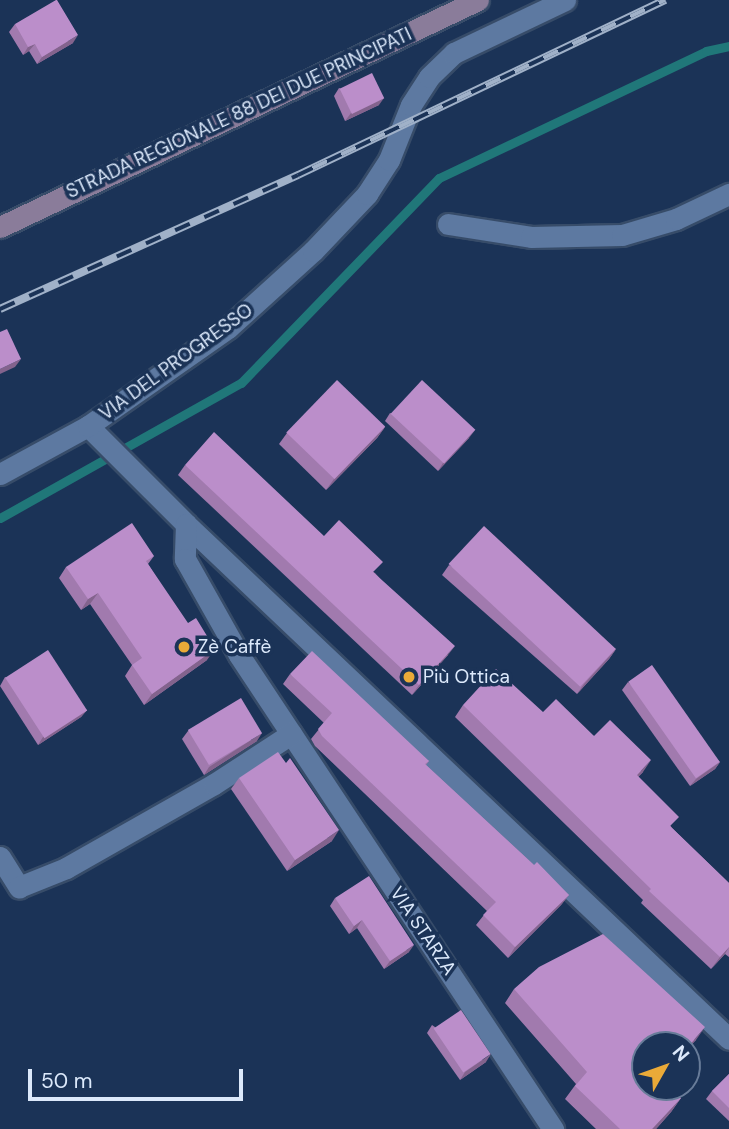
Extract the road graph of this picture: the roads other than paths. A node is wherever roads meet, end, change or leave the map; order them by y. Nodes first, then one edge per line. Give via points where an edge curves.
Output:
1 (478, 0) edge
2 (565, 0) edge
3 (729, 194) edge
4 (448, 224) dead end
5 (0, 227) edge
6 (95, 433) junction
7 (0, 474) edge
8 (186, 524) junction
9 (290, 734) junction
10 (0, 857) edge
11 (729, 1039) edge
12 (553, 1129) edge

1 - 5 main road, STRADA REGIONALE 88 DEI DUE PRINCIPATI
2 - 6 street, VIA DEL PROGRESSO via 454,53 429,76 389,160 367,194 313,251 228,328
3 - 4 street via 676,219 622,235 531,237
6 - 7 street, VIA DEL PROGRESSO
6 - 8 street
8 - 9 street, VIA STARZA via 185,559
8 - 11 street
9 - 10 street via 214,784 66,868 19,887
9 - 12 street, VIA STARZA

